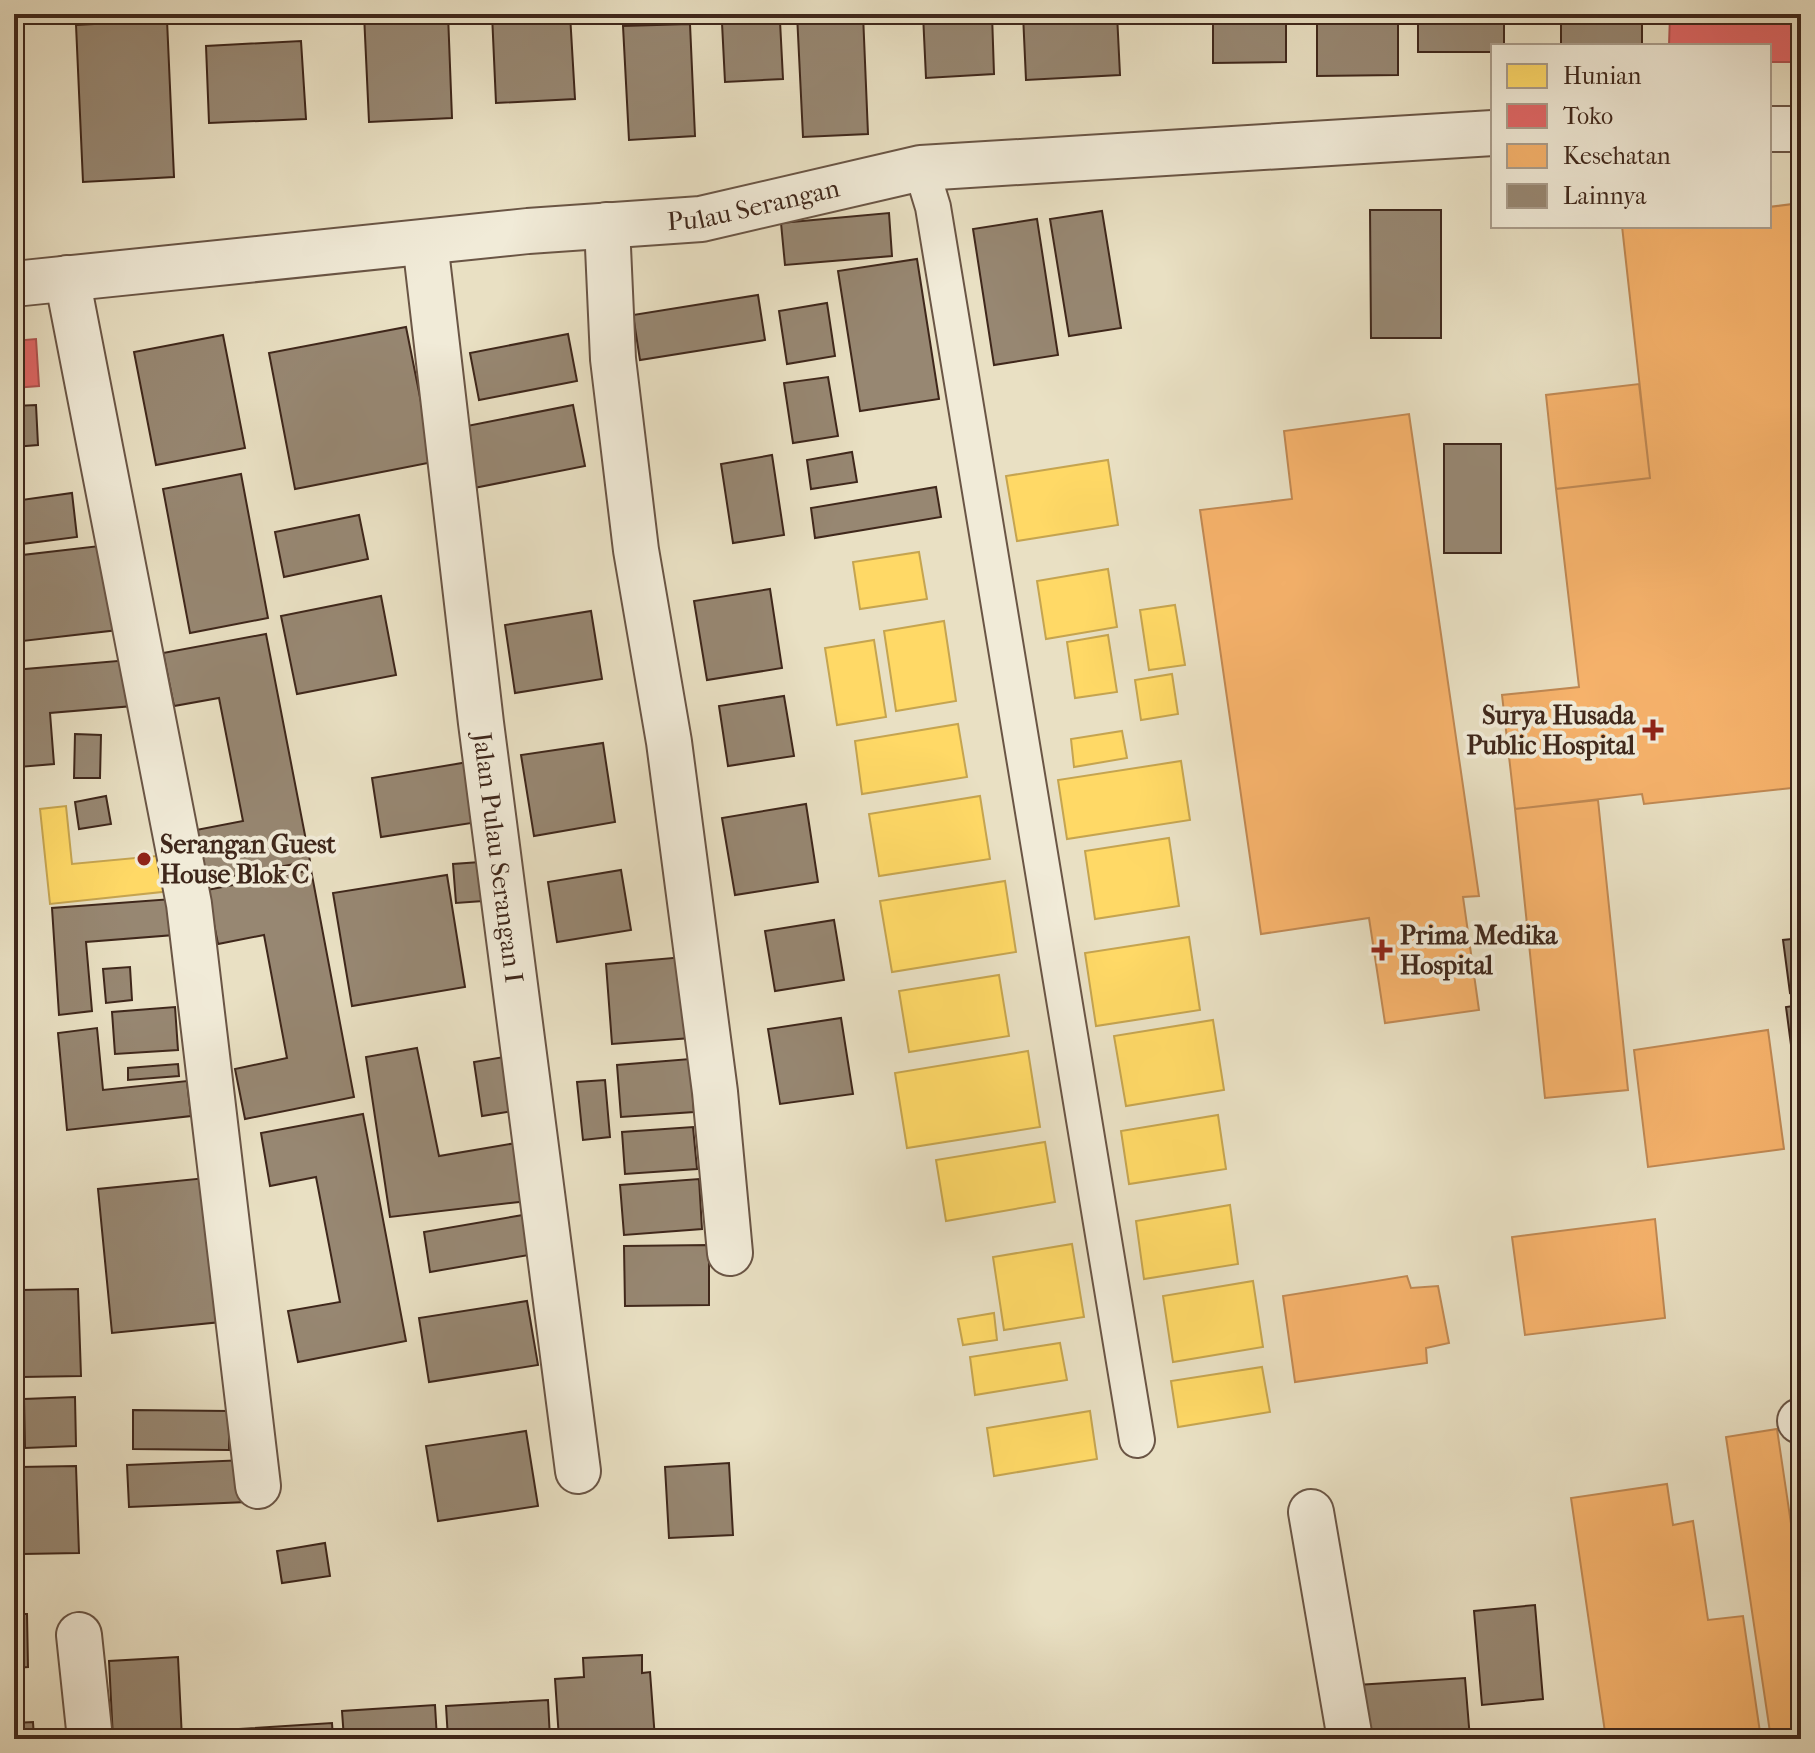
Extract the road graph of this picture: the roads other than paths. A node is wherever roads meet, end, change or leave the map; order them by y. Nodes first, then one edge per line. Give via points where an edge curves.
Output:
1 (1771, 129) edge
2 (1801, 129) edge
3 (1491, 133) edge
4 (921, 168) junction
5 (607, 225) junction
6 (425, 242) junction
7 (67, 278) junction
8 (14, 284) edge
9 (730, 1253) dead end
10 (1137, 1440) dead end
11 (578, 1471) dead end
12 (258, 1486) dead end
13 (1311, 1512) dead end
14 (79, 1635) dead end
15 (90, 1739) edge
16 (1350, 1739) edge

1 - 2 street
3 - 4 street, Pulau Serangan
4 - 5 street, Pulau Serangan via 701,219
4 - 10 lane via 933,207
5 - 6 street, Pulau Serangan
5 - 9 street via 613,359 715,1092
6 - 7 street, Pulau Serangan
6 - 11 street, Jalan Pulau Serangan I
7 - 8 street, Pulau Serangan
7 - 12 street via 189,904
13 - 16 street
14 - 15 street

